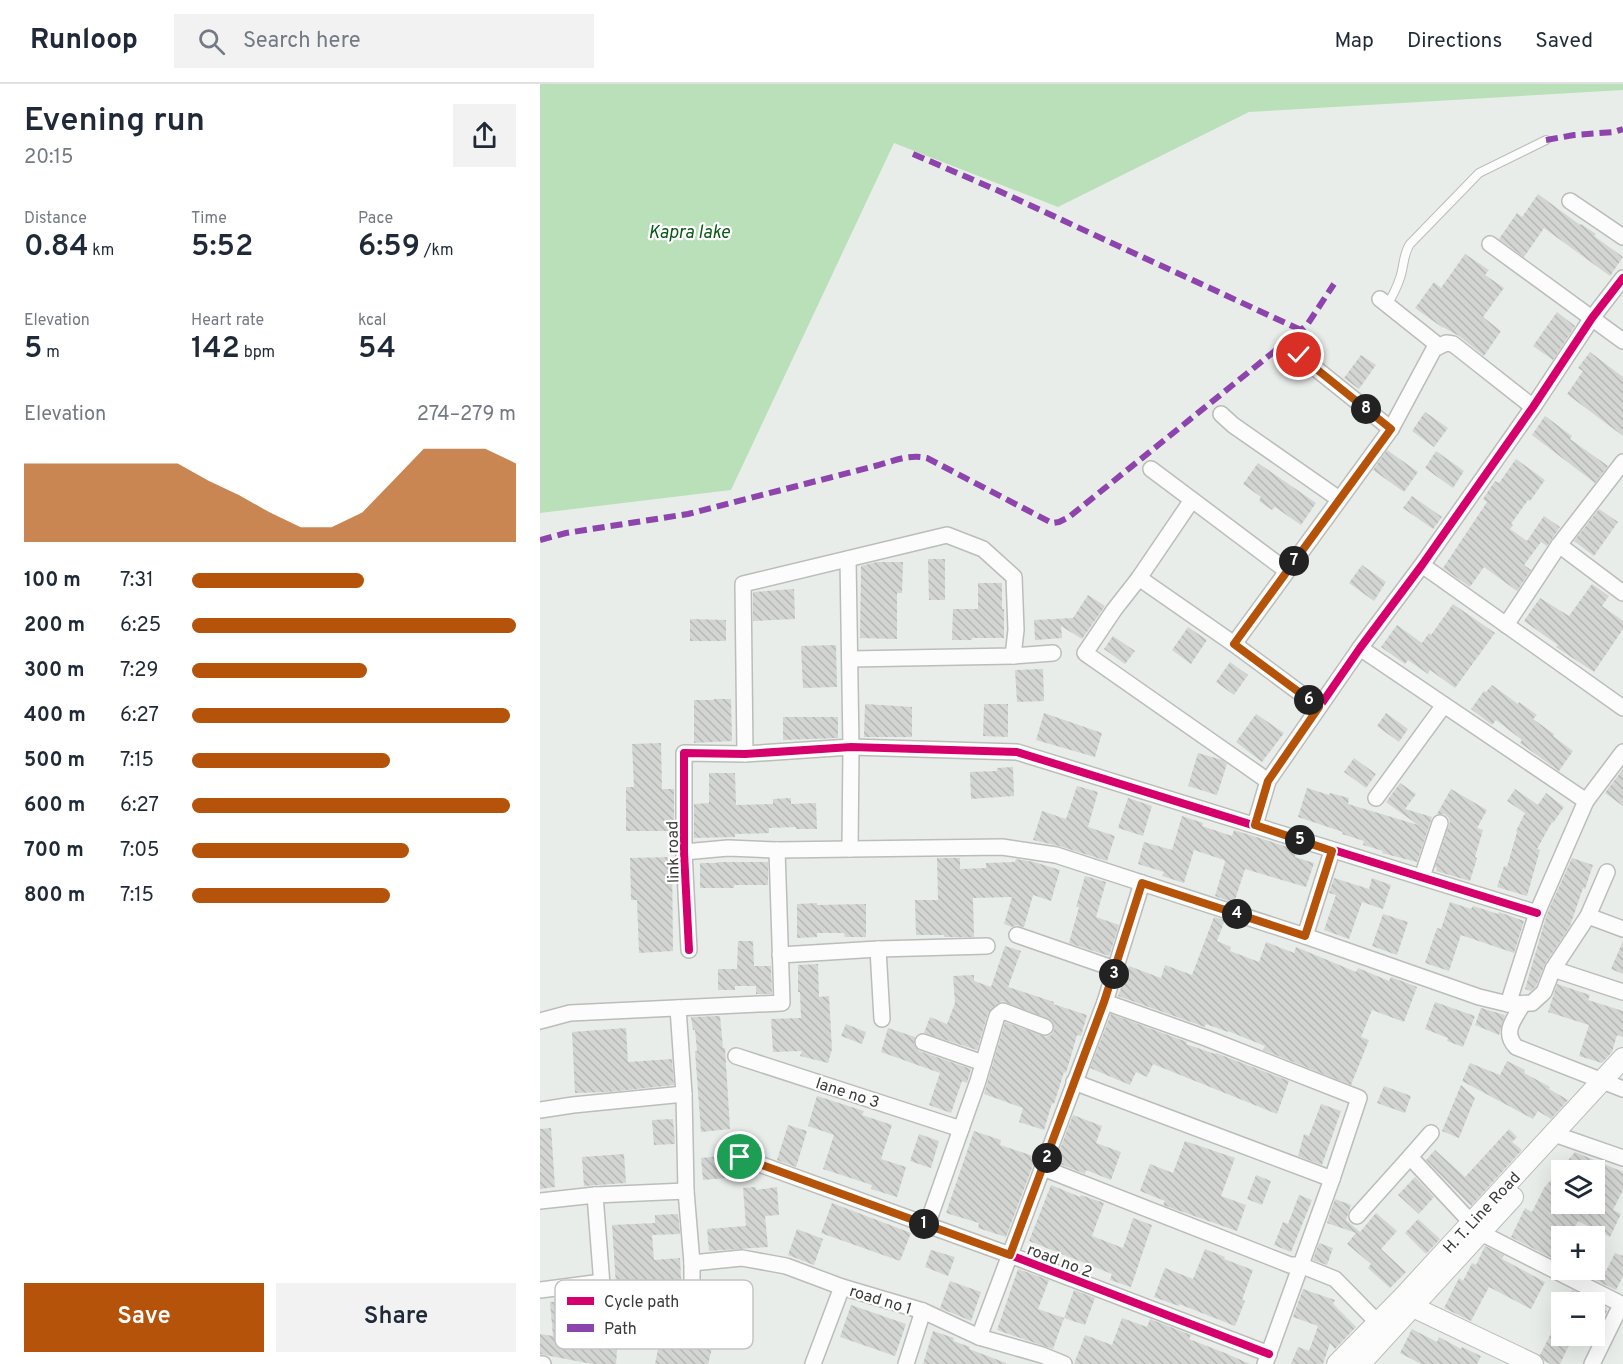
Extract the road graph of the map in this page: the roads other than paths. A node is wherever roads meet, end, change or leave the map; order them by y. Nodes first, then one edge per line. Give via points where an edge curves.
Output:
1 (1546, 140) dead end
2 (1570, 201) dead end
3 (1623, 237) edge
4 (1490, 244) dead end
5 (1623, 278) edge
6 (1383, 302) joint
7 (1592, 318) junction
8 (1623, 341) edge
9 (1439, 346) junction
10 (1299, 355) dead end
11 (1533, 406) junction
12 (1221, 414) dead end
13 (1391, 429) junction
14 (1622, 465) edge
15 (1151, 469) dead end
16 (1339, 499) junction
17 (1191, 500) junction
18 (1559, 545) junction
19 (848, 559) junction
20 (1422, 565) junction
21 (1287, 571) junction
22 (1139, 578) junction
23 (1623, 593) edge
24 (1506, 625) junction
25 (1234, 644) junction
26 (1360, 648) junction
27 (1053, 653) dead end
28 (1013, 656) junction
29 (850, 658) junction
30 (1444, 705) junction
31 (1319, 707) junction
32 (1623, 708) edge
33 (851, 747) junction
34 (1623, 752) edge
35 (745, 754) junction
36 (1268, 781) junction
37 (1376, 798) dead end
38 (1586, 801) junction
39 (1440, 823) dead end
40 (1255, 825) junction
41 (850, 849) junction
42 (777, 850) junction
43 (1332, 851) junction
44 (684, 852) junction
45 (1607, 872) dead end
46 (1422, 877) junction
47 (1142, 883) junction
48 (1537, 914) junction
49 (1588, 916) junction
50 (1623, 929) edge
51 (1017, 934) dead end
52 (1305, 936) junction
53 (987, 946) dead end
54 (878, 949) junction
55 (688, 950) dead end
56 (780, 955) junction
57 (1115, 969) junction
58 (1553, 969) junction
59 (1623, 992) edge
60 (1104, 1002) junction
61 (1516, 1004) junction
62 (678, 1008) junction
63 (882, 1019) dead end
64 (540, 1022) edge
65 (1045, 1027) dead end
66 (923, 1042) dead end
67 (736, 1056) dead end
68 (1623, 1058) edge
69 (983, 1063) junction
70 (1074, 1082) junction
71 (1616, 1084) edge
72 (684, 1094) junction
73 (540, 1110) edge
74 (961, 1129) junction
75 (1431, 1133) dead end
76 (1560, 1137) junction
77 (740, 1157) dead end
78 (1410, 1157) junction
79 (1623, 1158) edge
80 (1043, 1168) junction
81 (1332, 1179) junction
82 (686, 1191) junction
83 (596, 1195) junction
84 (540, 1200) edge
85 (1357, 1216) dead end
86 (927, 1225) junction
87 (1477, 1228) junction
88 (1010, 1255) junction
89 (692, 1263) junction
90 (1300, 1265) junction
91 (602, 1280) edge
92 (692, 1280) edge
93 (842, 1287) junction
94 (555, 1288) edge
95 (540, 1290) edge
96 (1408, 1302) junction
97 (1623, 1305) edge
98 (923, 1311) junction
99 (1383, 1328) junction
100 (979, 1337) junction
101 (1040, 1359) edge
102 (1267, 1359) edge
103 (813, 1364) edge
104 (906, 1364) edge
105 (1064, 1364) edge
106 (1338, 1364) edge
107 (1360, 1364) edge
108 (1533, 1364) edge
109 (1592, 1364) edge

1 - 6 lane via 1479,173 1410,244 1391,298
2 - 3 street
4 - 7 street
5 - 7 street
6 - 9 street
7 - 8 street
7 - 11 street
9 - 11 street via 1453,344
9 - 13 street via 1431,353
10 - 13 street
11 - 20 street
12 - 16 street
13 - 16 street
14 - 18 street
15 - 17 street
16 - 21 street
17 - 21 street
17 - 22 street
18 - 23 street
18 - 24 street
19 - 28 street via 947,534 983,549 1014,577
19 - 29 street
19 - 35 street via 743,584
20 - 24 street
20 - 26 street
21 - 25 street
22 - 25 street
22 - 36 street via 1085,653
24 - 32 street
25 - 31 street
26 - 30 street
26 - 31 street
27 - 28 street
28 - 29 street
29 - 33 street
30 - 37 street
30 - 38 street
31 - 36 street
33 - 35 street
33 - 40 street via 1017,752
33 - 41 street
34 - 38 street
35 - 44 street, link road via 684,753
36 - 40 street
38 - 48 street
39 - 46 street
40 - 43 street
41 - 42 street
41 - 47 street via 1002,847 1056,855
42 - 44 street via 728,848
42 - 56 street
43 - 46 street
43 - 52 street
44 - 55 street, link road
45 - 49 street
46 - 48 street
47 - 52 street
47 - 57 street
48 - 61 street
49 - 50 street
49 - 58 street
51 - 57 street
52 - 61 street via 1444,986
53 - 54 street
54 - 56 street
54 - 63 street
56 - 62 street via 782,1004
57 - 60 street
58 - 59 street
58 - 61 street via 1544,992 1532,1003
60 - 70 street
60 - 81 street via 1359,1098
61 - 71 street via 1509,1040 1516,1047
62 - 64 street via 570,1013
62 - 72 street
65 - 69 street via 1003,1011 997,1016
66 - 69 street
67 - 74 street, lane no 3
68 - 71 street, H. T. Line Road
69 - 74 street
70 - 80 street
70 - 81 street
71 - 76 street, H. T. Line Road
72 - 73 street
72 - 82 street
74 - 86 street
75 - 78 street
76 - 79 street
76 - 87 street, H. T. Line Road
77 - 86 street, road no 2
78 - 85 street
78 - 87 street
80 - 88 street
80 - 90 street via 1290,1265
81 - 90 street
82 - 83 street
82 - 89 street
83 - 84 street
83 - 91 street
86 - 88 street, road no 2
87 - 96 street, H. T. Line Road
87 - 97 street
88 - 100 street
88 - 102 street, road no 2
89 - 92 street
89 - 93 street, road no 1 via 755,1260 786,1266
90 - 99 street via 1335,1280
90 - 102 street
93 - 98 street, road no 1
93 - 103 street
94 - 95 street
96 - 99 street, H. T. Line Road
96 - 108 street
97 - 109 street
98 - 100 street, road no 1
98 - 104 street
99 - 106 street, H. T. Line Road
99 - 107 street, H. T. Line Road
100 - 101 street, road no 1
101 - 105 street, road no 1

